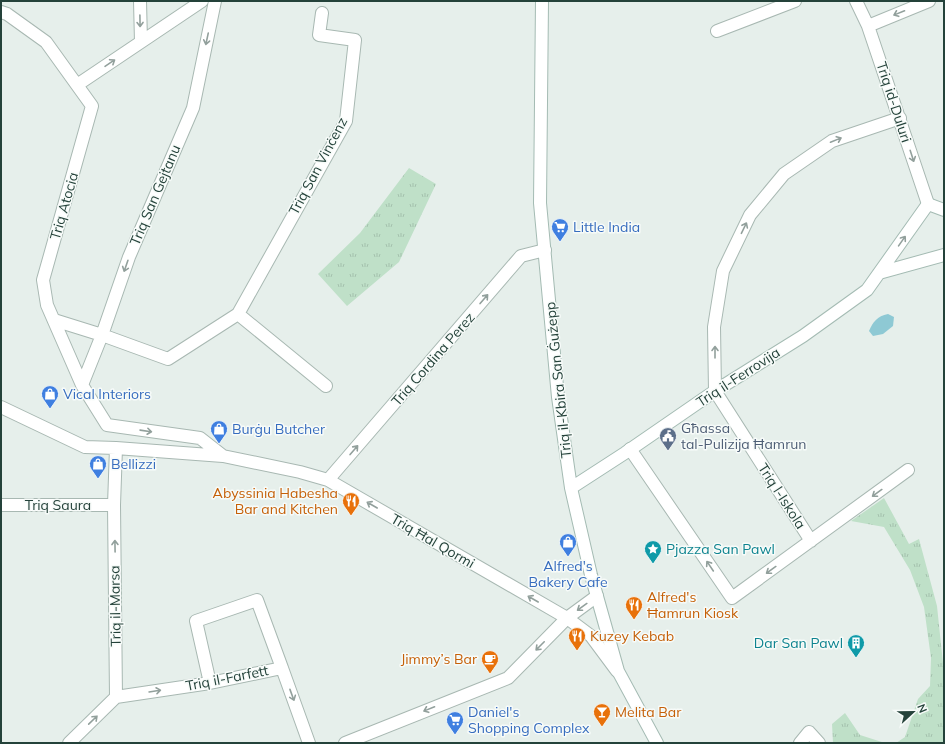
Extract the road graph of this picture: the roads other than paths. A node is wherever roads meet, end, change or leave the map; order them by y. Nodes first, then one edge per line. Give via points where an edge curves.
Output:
1 (140, 1) edge
2 (202, 1) edge
3 (215, 1) edge
4 (542, 1) edge
5 (795, 1) edge
6 (856, 1) edge
7 (929, 1) edge
8 (1, 12) edge
9 (322, 13) dead end
10 (868, 26) junction
11 (717, 32) dead end
12 (140, 42) junction
13 (77, 84) junction
14 (900, 118) junction
15 (928, 204) junction
16 (944, 210) edge
17 (544, 250) junction
18 (944, 255) edge
19 (879, 273) junction
20 (238, 314) junction
21 (54, 320) junction
22 (102, 335) junction
23 (82, 385) junction
24 (326, 386) dead end
25 (715, 392) junction
26 (1, 407) edge
27 (107, 425) joint
28 (116, 448) junction
29 (630, 449) junction
30 (224, 456) junction
31 (908, 470) dead end
32 (328, 480) junction
33 (571, 488) junction
34 (1, 505) edge
35 (114, 505) junction
36 (811, 541) junction
37 (597, 596) junction
38 (567, 618) junction
39 (282, 668) junction
40 (618, 672) junction
41 (210, 683) junction
42 (116, 697) junction
43 (69, 743) edge
44 (309, 743) edge
45 (346, 743) edge
46 (656, 743) edge
47 (800, 743) edge
48 (819, 743) edge

1 -> 12 street
2 - 12 street
3 -> 22 street, Triq San Gejtanu via 193,108 129,257
4 - 17 street, Triq il-Kbira San Ġużepp via 540,203
5 - 11 street
6 - 10 street, Triq id-Duluri
7 -> 10 street
8 - 13 street, Triq Atocia via 46,42
9 - 20 street, Triq San Vinċenz via 319,35 355,40 346,121
10 - 14 street, Triq id-Duluri
13 -> 12 street
13 - 21 street, Triq Atocia via 92,106 42,280 47,305
14 -> 15 street, Triq id-Duluri
25 -> 14 street via 714,327 723,271 750,215 784,174 832,141
15 - 16 street
19 -> 15 street, Triq il-Ferrovija
32 -> 17 street, Triq Cordina Perez via 521,256
17 - 33 street, Triq il-Kbira San Ġużepp via 558,397
18 - 19 street
19 - 25 street, Triq il-Ferrovija via 867,290 803,336
20 - 22 street, Triq San Vinċenz via 168,359
20 - 24 street
21 - 22 street, Triq San Vinċenz
21 - 23 street, Triq Atocia
22 - 23 street, Triq San Gejtanu
23 - 27 street, Triq Atocia
25 - 29 street, Triq il-Ferrovija
25 - 36 street, Triq l-Iskola
26 - 28 street, Triq Ħal Qormi via 85,447
27 -> 30 street, Triq Ħal Qormi via 200,438
28 - 30 street, Triq Ħal Qormi
28 - 35 street, Triq il-Marsa
29 - 33 street, Triq il-Ferrovija
36 -> 29 street via 732,598
30 - 32 street, Triq Ħal Qormi
31 -> 36 street
38 -> 32 street, Triq Ħal Qormi
33 - 37 street, Triq il-Kbira San Ġużepp
34 - 35 street, Triq Saura
42 -> 35 street, Triq il-Marsa
37 -> 38 street
37 - 40 street, Triq il-Kbira San Ġużepp
38 - 40 street, Triq Ħal Qormi via 591,636
38 -> 45 street via 508,678
39 - 41 street, Triq il-Farfett
39 - 41 street via 257,600 196,621
39 -> 44 street, Triq il-Farfett
40 - 46 street, Triq il-Kbira San Ġużepp
42 -> 41 street, Triq il-Farfett
43 -> 42 street
47 - 48 street via 809,732

